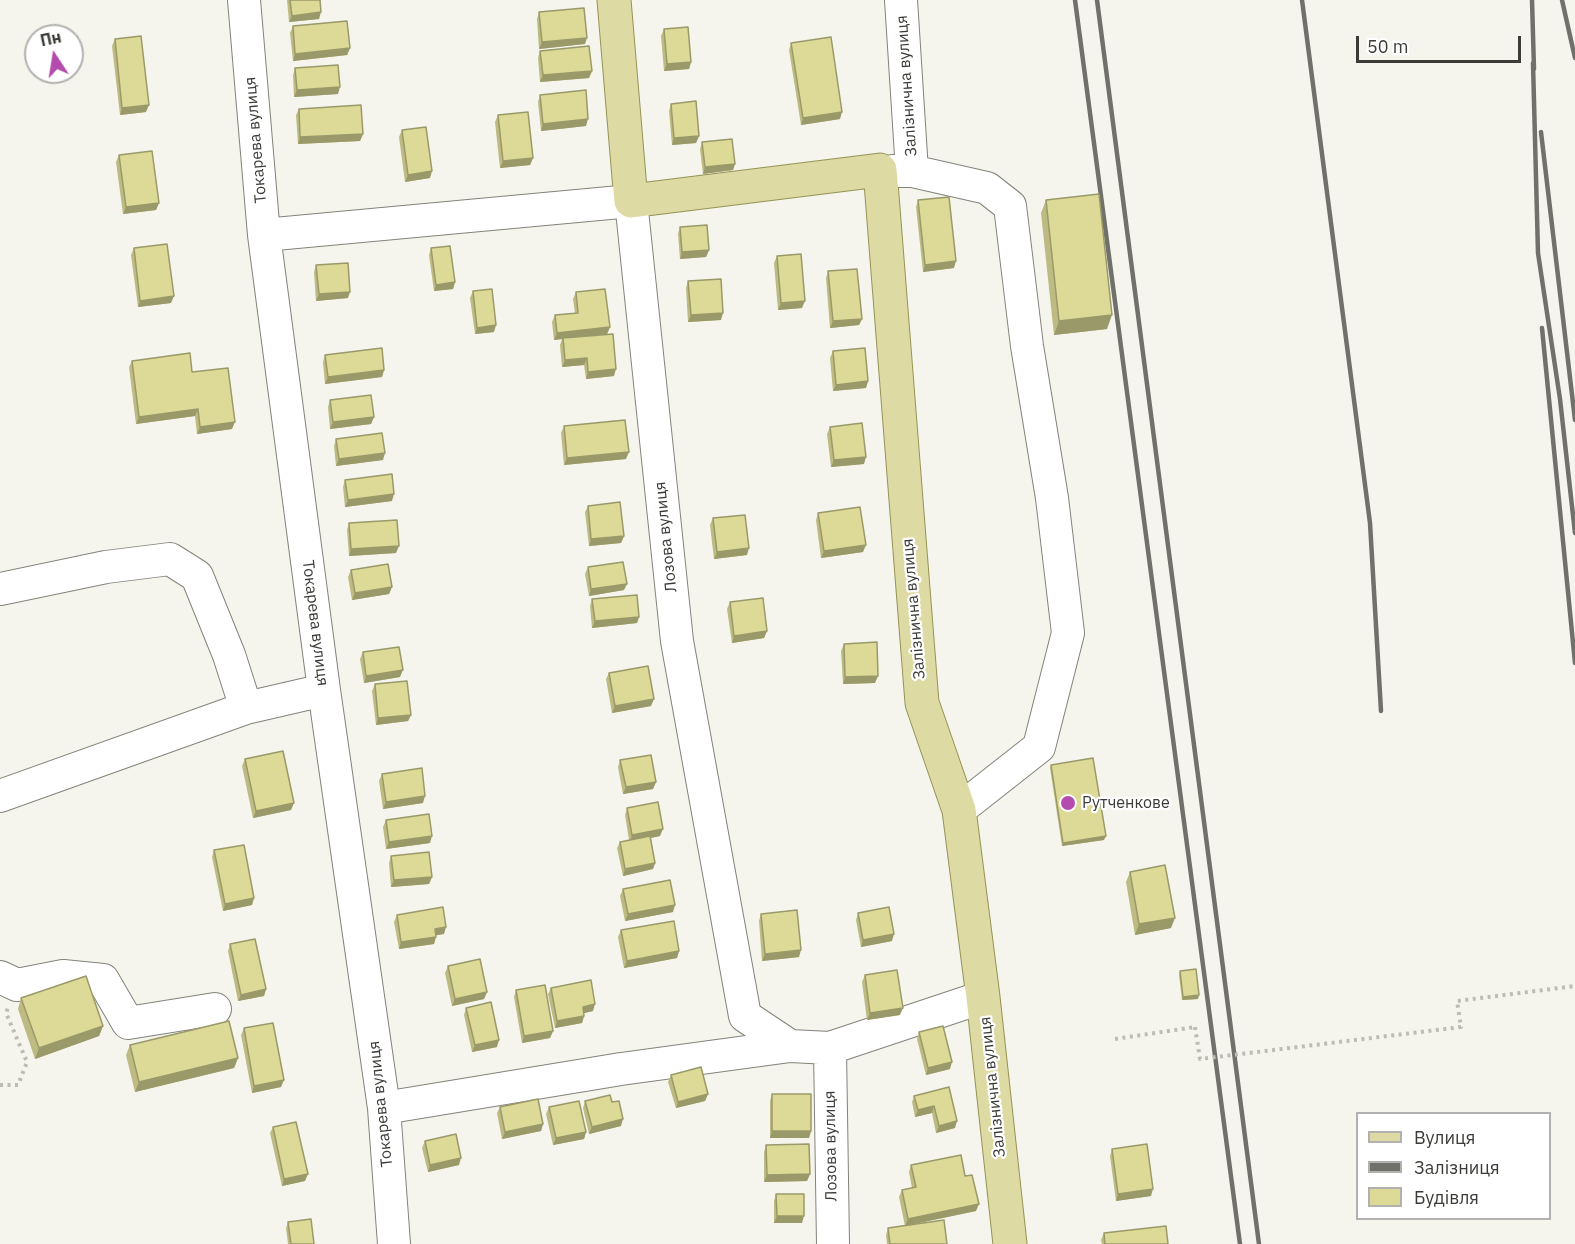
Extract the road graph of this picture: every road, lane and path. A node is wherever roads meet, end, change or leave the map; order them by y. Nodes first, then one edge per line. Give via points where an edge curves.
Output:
1 (244, 0) edge
2 (614, 0) edge
3 (901, 0) edge
4 (880, 170) junction
5 (912, 171) junction
6 (631, 201) junction
7 (264, 235) junction
8 (0, 589) edge
9 (324, 690) junction
10 (246, 708) junction
11 (0, 796) edge
12 (959, 810) junction
13 (9, 981) edge
14 (1575, 986) edge
15 (983, 997) junction
16 (215, 1009) dead end
17 (1115, 1039) dead end
18 (790, 1046) junction
19 (830, 1048) junction
20 (0, 1085) edge
21 (384, 1108) junction
22 (394, 1244) edge
23 (833, 1244) edge
24 (1010, 1244) edge

1 - 7 street, Токарева вулиця
2 - 6 main road, Лозова вулиця
3 - 5 street, Залізнична вулиця
4 - 5 street, Залізнична вулиця
4 - 6 main road
4 - 12 main road, Залізнична вулиця via 922,703
5 - 12 street via 987,188 1010,206 1068,633 1039,747
6 - 7 street
6 - 18 street, Лозова вулиця via 677,641 745,1016
7 - 9 street, Токарева вулиця
8 - 10 street via 106,567 170,559 197,576
9 - 10 street
9 - 21 street, Токарева вулиця
10 - 11 street
12 - 15 main road, Залізнична вулиця
13 - 16 street via 63,976 104,980 128,1023
13 - 20 path via 6,1013 27,1062 18,1085
14 - 17 path, bridge via 1457,1001 1461,1027 1200,1059 1195,1027
15 - 19 street
15 - 24 main road, Залізнична вулиця
18 - 19 street
18 - 21 street
19 - 23 street, Лозова вулиця
21 - 22 street, Токарева вулиця

